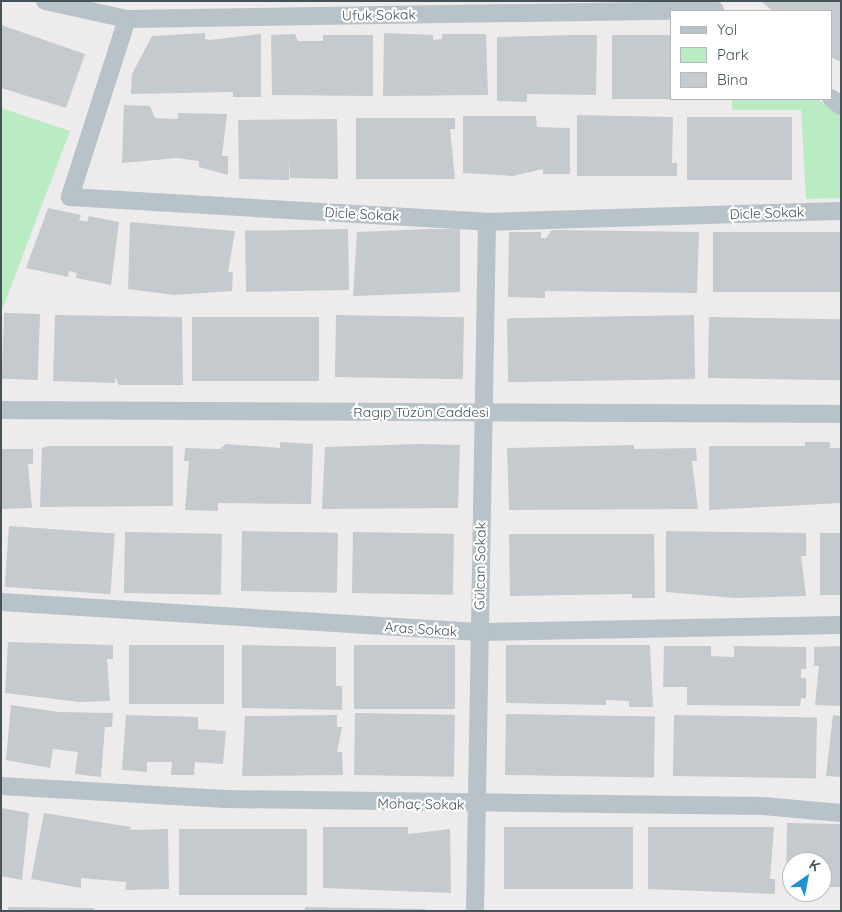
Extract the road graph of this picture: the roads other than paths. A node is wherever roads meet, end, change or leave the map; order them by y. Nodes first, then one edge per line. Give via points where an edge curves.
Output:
1 (45, 1) edge
2 (712, 8) edge
3 (127, 19) junction
4 (841, 211) edge
5 (487, 222) junction
6 (1, 410) edge
7 (482, 412) junction
8 (841, 414) edge
9 (1, 602) edge
10 (841, 625) edge
11 (479, 632) junction
12 (1, 786) edge
13 (476, 805) junction
14 (841, 813) edge
15 (475, 911) edge

1 - 3 street, Ufuk Sokak
2 - 3 street, Ufuk Sokak
3 - 5 street, Dicle Sokak via 70,197
4 - 5 street, Dicle Sokak
5 - 7 street, Gülcan Sokak
6 - 7 street, Ragıp Tüzün Caddesi
7 - 8 street, Ragıp Tüzün Caddesi
7 - 11 street, Gülcan Sokak
9 - 11 street, Aras Sokak
10 - 11 street, Aras Sokak
11 - 13 street, Gülcan Sokak
12 - 13 street, Mohaç Sokak via 226,799
13 - 14 street, Mohaç Sokak via 763,806
13 - 15 street, Gülcan Sokak

